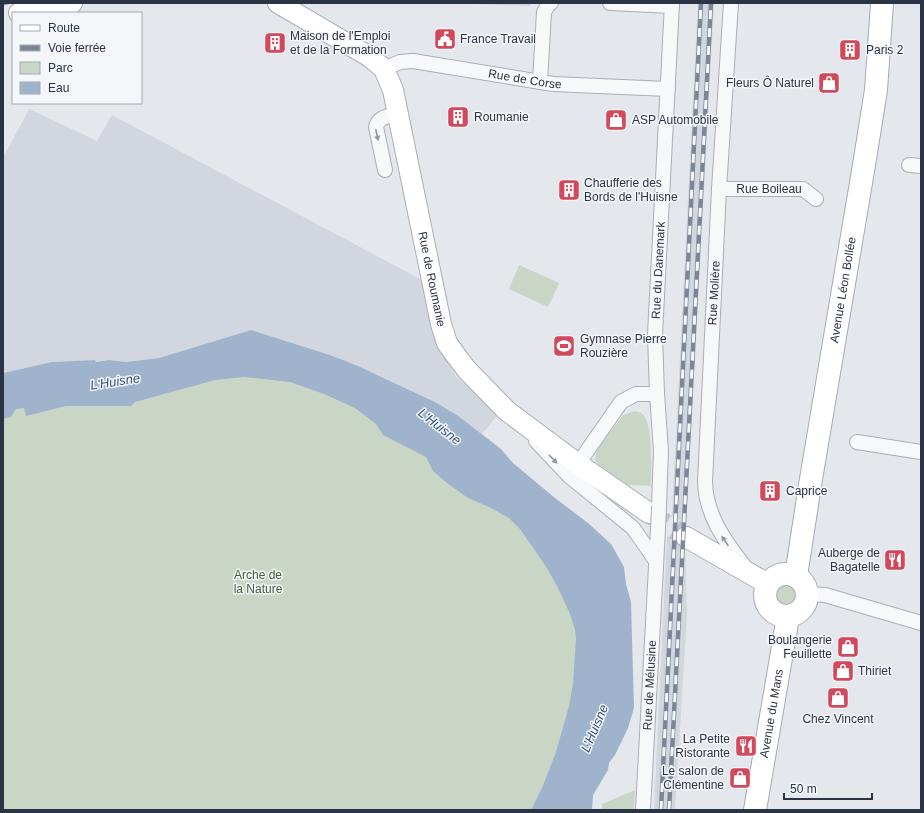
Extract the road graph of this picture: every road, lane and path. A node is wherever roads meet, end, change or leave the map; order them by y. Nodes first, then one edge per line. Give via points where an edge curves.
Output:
1 (72, 3) edge
2 (551, 3) edge
3 (610, 3) edge
4 (731, 3) edge
5 (882, 3) edge
6 (672, 4) edge
7 (47, 6) edge
8 (289, 6) edge
9 (23, 12) edge
10 (384, 69) junction
11 (540, 82) junction
12 (668, 89) junction
13 (398, 113) junction
14 (384, 170) dead end
15 (719, 189) junction
16 (816, 199) dead end
17 (657, 394) junction
18 (507, 411) junction
19 (857, 442) dead end
20 (921, 452) edge
21 (578, 464) junction
22 (653, 515) junction
23 (686, 536) tunnel mouth
24 (656, 561) junction
25 (749, 572) junction
26 (768, 584) junction
27 (802, 585) junction
28 (788, 617) junction
29 (921, 623) edge
30 (643, 810) edge
31 (755, 810) edge

1 - 7 street
2 - 11 street via 544,12
3 - 6 street
4 - 15 street, Rue Molière
5 - 27 main road, Avenue Léon Bollée via 878,71 870,132 814,454
6 - 12 street, Rue du Danemark
7 - 9 street
8 - 10 street, Rue de Roumanie via 370,57
10 - 11 street, Rue de Corse via 400,62 413,61
10 - 13 street, Rue de Roumanie via 393,90
11 - 12 street, Rue de Corse
12 - 17 street, Rue du Danemark via 656,335
13 -> 14 street via 380,120 376,127
13 - 18 street, Rue de Roumanie via 447,343 467,370
15 - 16 street, Rue Boileau via 803,189
25 -> 15 street, Rue Molière via 720,534 708,506 705,482
17 - 21 street via 636,394 621,402
17 - 22 street, Rue du Danemark via 661,451
18 - 21 street, Rue de Roumanie
18 -> 24 street via 569,476 633,528
19 - 20 street
21 - 22 street, Rue de Roumanie
22 - 24 street, Rue du Danemark
23 - 25 street
24 - 30 street, Rue de Mélusine
25 - 26 street
26 - 27 main road via 774,578 786,574
26 - 28 main road via 765,592 767,605 775,614
27 - 28 main road via 805,606 801,612
27 - 29 street via 825,595
28 - 31 main road, Avenue du Mans

